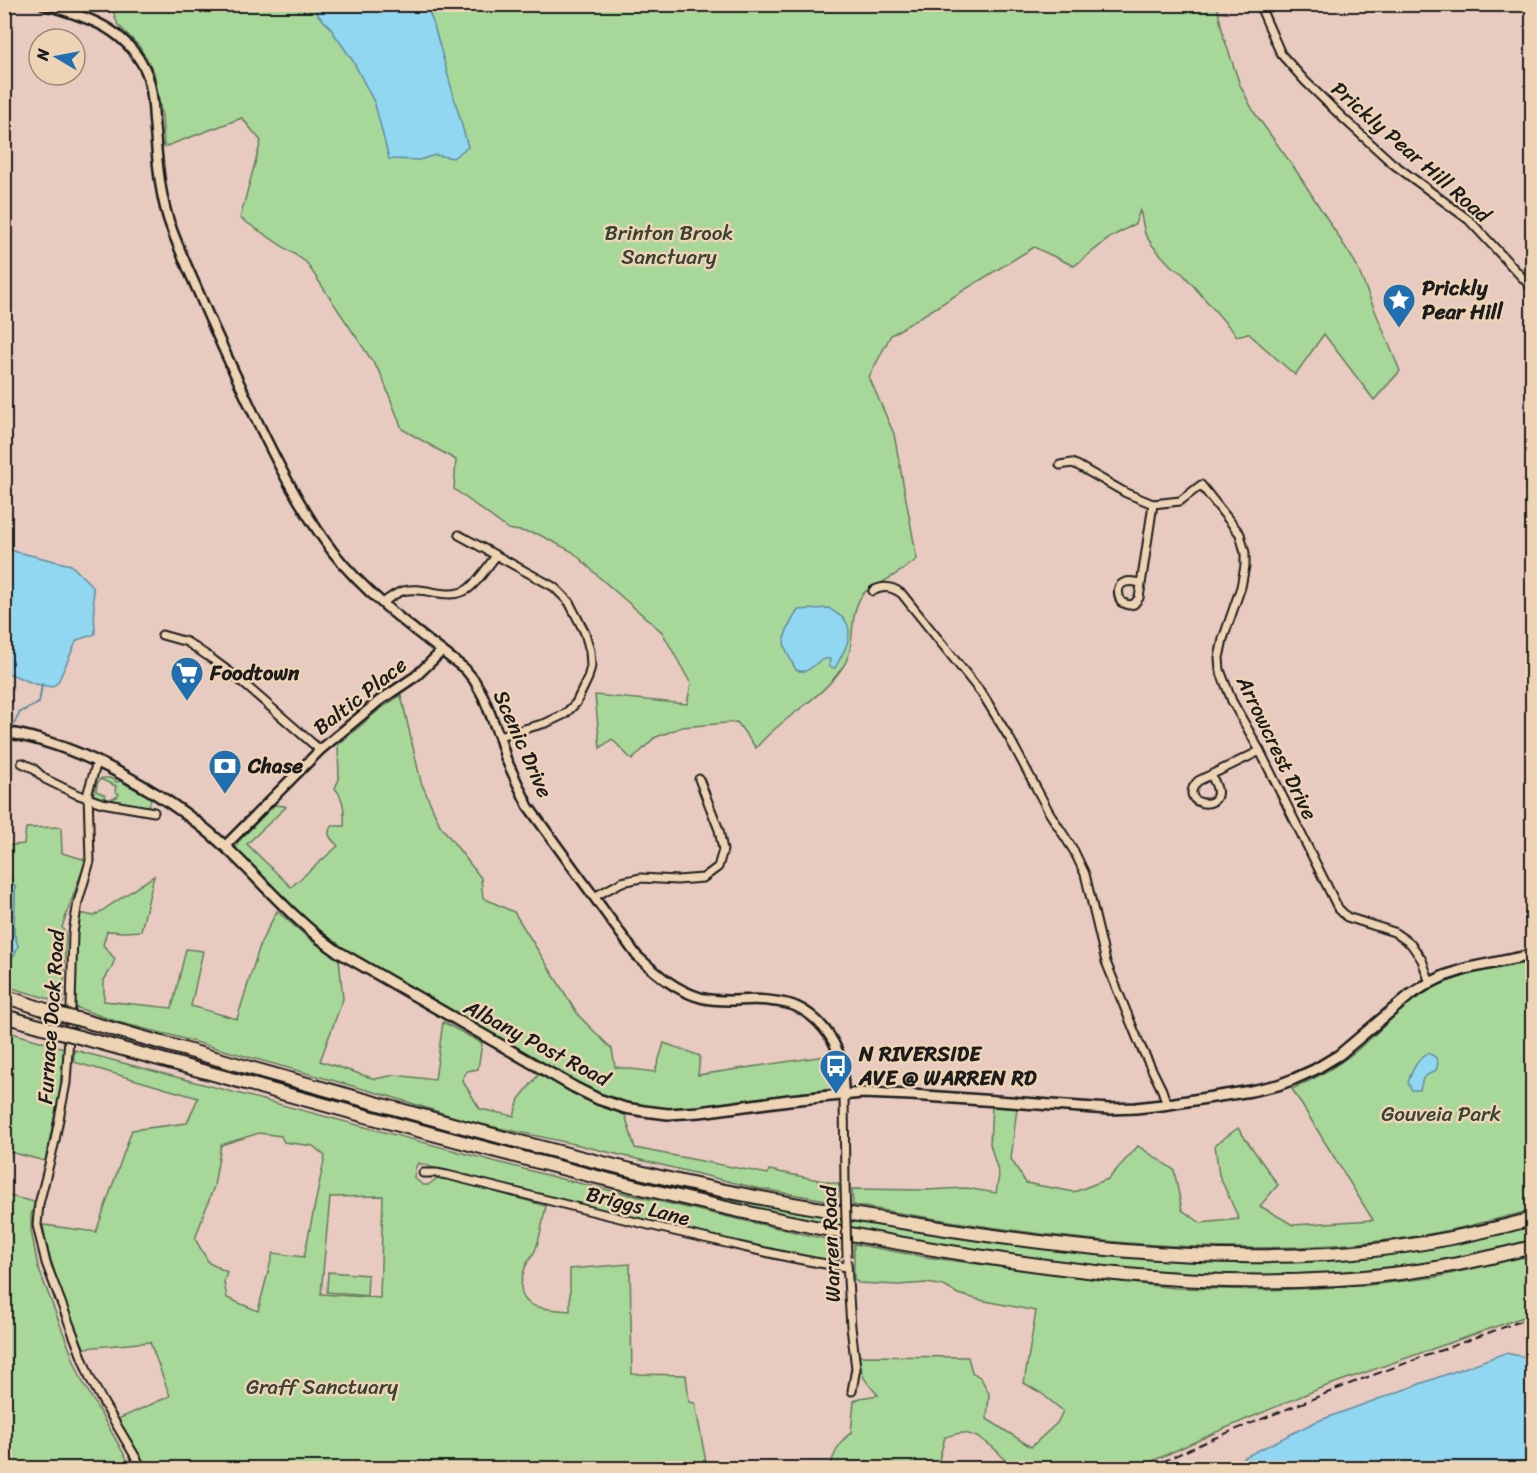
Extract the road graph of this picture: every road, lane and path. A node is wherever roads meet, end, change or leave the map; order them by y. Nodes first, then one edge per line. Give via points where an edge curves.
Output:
1 (43, 4) edge
2 (1259, 4) edge
3 (1533, 288) edge
4 (1060, 465) dead end
5 (1153, 504) junction
6 (459, 535) dead end
7 (496, 556) junction
8 (1140, 583) dead end
9 (873, 591) dead end
10 (383, 603) junction
11 (162, 635) dead end
12 (441, 651) junction
13 (4, 732) edge
14 (499, 736) junction
15 (320, 750) junction
16 (1260, 751) junction
17 (97, 762) junction
18 (22, 763) dead end
19 (1211, 775) dead end
20 (699, 779) dead end
21 (89, 798) junction
22 (154, 812) dead end
23 (225, 846) junction
24 (594, 897) junction
25 (1533, 955) edge
26 (1430, 983) junction
27 (4, 998) edge
28 (4, 1018) edge
29 (844, 1094) junction
30 (1167, 1105) junction
31 (423, 1173) dead end
32 (1533, 1219) edge
33 (1533, 1247) edge
34 (848, 1267) junction
35 (852, 1391) dead end
36 (142, 1468) edge

1 - 10 street, Scenic Drive via 72,12 124,39 144,68 153,103 160,186 167,216 214,328 273,457 300,505 334,553
2 - 3 street, Prickly Pear Hill Road via 1281,54 1305,81 1392,163 1469,220
4 - 5 street via 1077,465
5 - 8 street
5 - 16 street, Arrowcrest Drive via 1180,501 1201,485 1240,534 1245,566 1223,639 1220,670
6 - 7 street
7 - 10 street via 461,593 416,589 393,595
7 - 14 street via 554,587 569,602 585,633 591,666 582,693 565,714
9 - 30 street via 884,587 902,594 983,695 1010,739 1085,874 1106,962
10 - 12 street, Scenic Drive
11 - 15 street via 187,642 212,659
12 - 14 street, Scenic Drive via 474,680
12 - 15 street, Baltic Place via 416,676
13 - 17 main road, Albany Post Road via 48,743
14 - 24 street, Scenic Drive via 528,806
15 - 23 street, Baltic Place
16 - 19 street
16 - 26 street, Arrowcrest Drive via 1338,908 1347,917 1394,932 1411,944
17 - 21 street, Furnace Dock Road
17 - 23 main road, Albany Post Road via 168,802
18 - 21 street via 52,783
20 - 24 street via 719,830 723,850 718,867 702,878 641,878 622,882
21 - 22 street
21 - 36 street, Furnace Dock Road via 91,857 73,933 67,1081 37,1225 46,1263 90,1378
23 - 29 main road, Albany Post Road via 304,926 337,951 598,1099 654,1113 688,1113
24 - 29 street, Scenic Drive via 637,956 677,989 725,1001 786,1003 814,1018 828,1033 840,1058
25 - 26 main road, Albany Post Road via 1469,968
26 - 30 main road, Albany Post Road via 1339,1055 1306,1074 1267,1087
27 - 32 highway, bridge via 452,1124 657,1176 972,1233 1130,1251 1290,1256 1395,1247
28 - 33 highway, bridge via 650,1191 838,1232 1003,1260 1162,1278 1295,1281 1426,1270
29 - 30 main road, Albany Post Road via 1109,1109
29 - 34 street, Warren Road, bridge
31 - 34 street, Briggs Lane via 447,1175 645,1225
34 - 35 street, Warren Road via 856,1368

